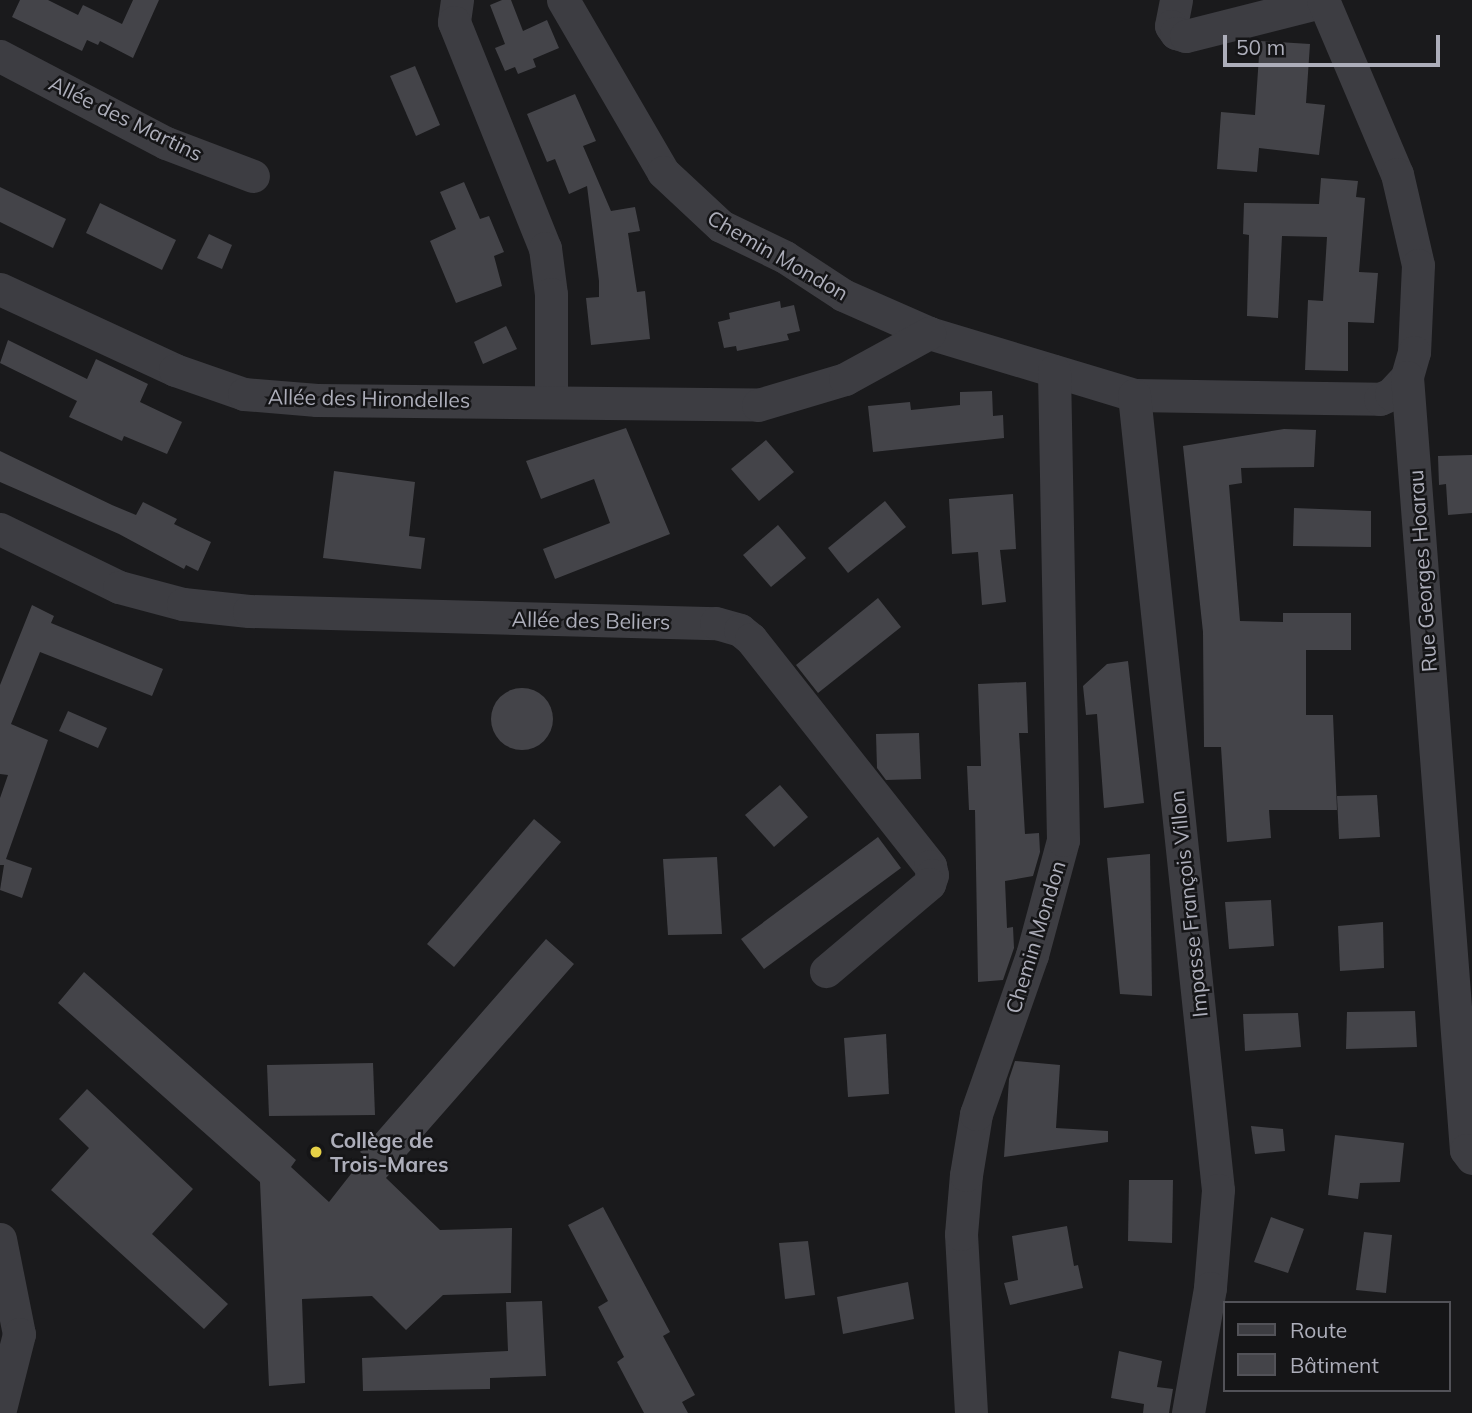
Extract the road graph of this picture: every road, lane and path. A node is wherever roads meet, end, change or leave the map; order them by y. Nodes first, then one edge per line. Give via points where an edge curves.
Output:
1 (457, 0) edge
2 (563, 0) edge
3 (1176, 0) edge
4 (1323, 1) edge
5 (0, 56) edge
6 (253, 176) dead end
7 (0, 289) edge
8 (929, 333) junction
9 (1054, 371) junction
10 (1407, 377) junction
11 (1134, 395) junction
12 (551, 402) junction
13 (0, 529) edge
14 (826, 971) dead end
15 (1472, 1158) edge
16 (0, 1239) edge
17 (0, 1408) edge
18 (11, 1413) edge
19 (971, 1413) edge
20 (1188, 1413) edge

1 - 12 street via 454,22 545,248 551,293
2 - 8 street, Chemin Mondon via 632,126 663,172 689,199 721,226 785,257 843,295
3 - 4 street via 1171,26 1175,33 1186,36
4 - 10 street, Rue Georges Hoarau via 1396,174 1413,230 1418,300
5 - 6 street, Allée des Martins via 166,143
7 - 12 street, Allée des Hirondelles via 175,370 244,394 317,400
8 - 9 street, Chemin Mondon
8 - 12 street, Allée des Hirondelles via 845,379 758,405
9 - 11 street, Chemin Mondon
9 - 19 street, Chemin Mondon via 1063,840 1032,955 976,1114 966,1175 961,1234
10 - 11 street, Chemin Mondon via 1380,399
10 - 15 street, Rue Georges Hoarau via 1466,1150
11 - 20 street, Impasse François Villon via 1218,1190 1210,1288
13 - 14 street, Allée des Beliers via 119,587 183,604 249,611 716,623 740,630 913,844 932,875 929,884
16 - 17 street via 19,1334
17 - 18 street

